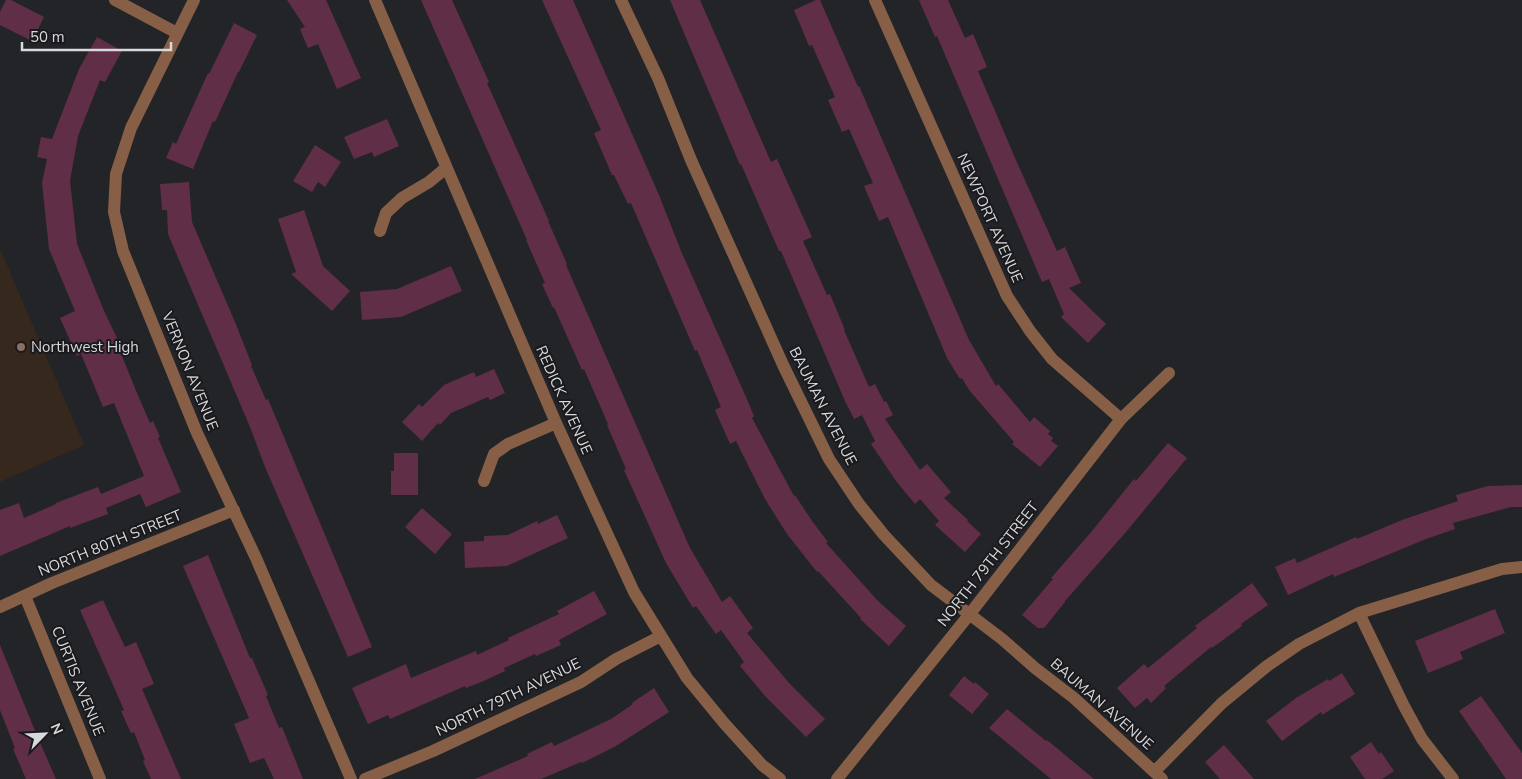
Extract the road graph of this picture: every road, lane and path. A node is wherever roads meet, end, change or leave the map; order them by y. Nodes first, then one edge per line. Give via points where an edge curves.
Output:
1 (115, 0) edge
2 (194, 0) edge
3 (375, 0) edge
4 (621, 0) edge
5 (875, 0) edge
6 (177, 33) junction
7 (446, 168) junction
8 (380, 231) dead end
9 (1169, 373) dead end
10 (1121, 418) junction
11 (556, 423) junction
12 (484, 481) dead end
13 (234, 510) junction
14 (1522, 568) edge
15 (25, 596) junction
16 (0, 607) edge
17 (1359, 613) junction
18 (969, 615) junction
19 (661, 636) junction
20 (1159, 775) edge
21 (100, 779) edge
22 (351, 779) edge
23 (365, 779) edge
24 (780, 779) edge
25 (837, 779) edge
26 (1453, 779) edge

1 - 6 street
2 - 6 street, VERNON AVENUE
3 - 7 street, REDICK AVENUE
4 - 18 street, BAUMAN AVENUE via 781,361 829,460 884,535 931,585
5 - 10 street, NEWPORT AVENUE via 1007,296 1052,359
6 - 13 street, VERNON AVENUE via 131,128 116,174 114,212 123,251 140,294 197,433
7 - 8 street via 386,213
7 - 11 street, REDICK AVENUE
9 - 10 street, NORTH 79TH STREET
10 - 18 street, NORTH 79TH STREET
11 - 12 street via 508,444 494,454
11 - 19 street, REDICK AVENUE via 634,592
13 - 15 street, NORTH 80TH STREET
13 - 22 street, VERNON AVENUE
14 - 17 street via 1502,569
15 - 16 street, NORTH 80TH STREET
15 - 21 street, CURTIS AVENUE
17 - 20 street via 1299,644 1267,666 1222,703
17 - 26 street via 1422,739
18 - 20 street, BAUMAN AVENUE via 1074,698
18 - 25 street, NORTH 79TH STREET
19 - 23 street, NORTH 79TH AVENUE via 581,682
19 - 24 street, REDICK AVENUE via 687,678 724,723 762,765

